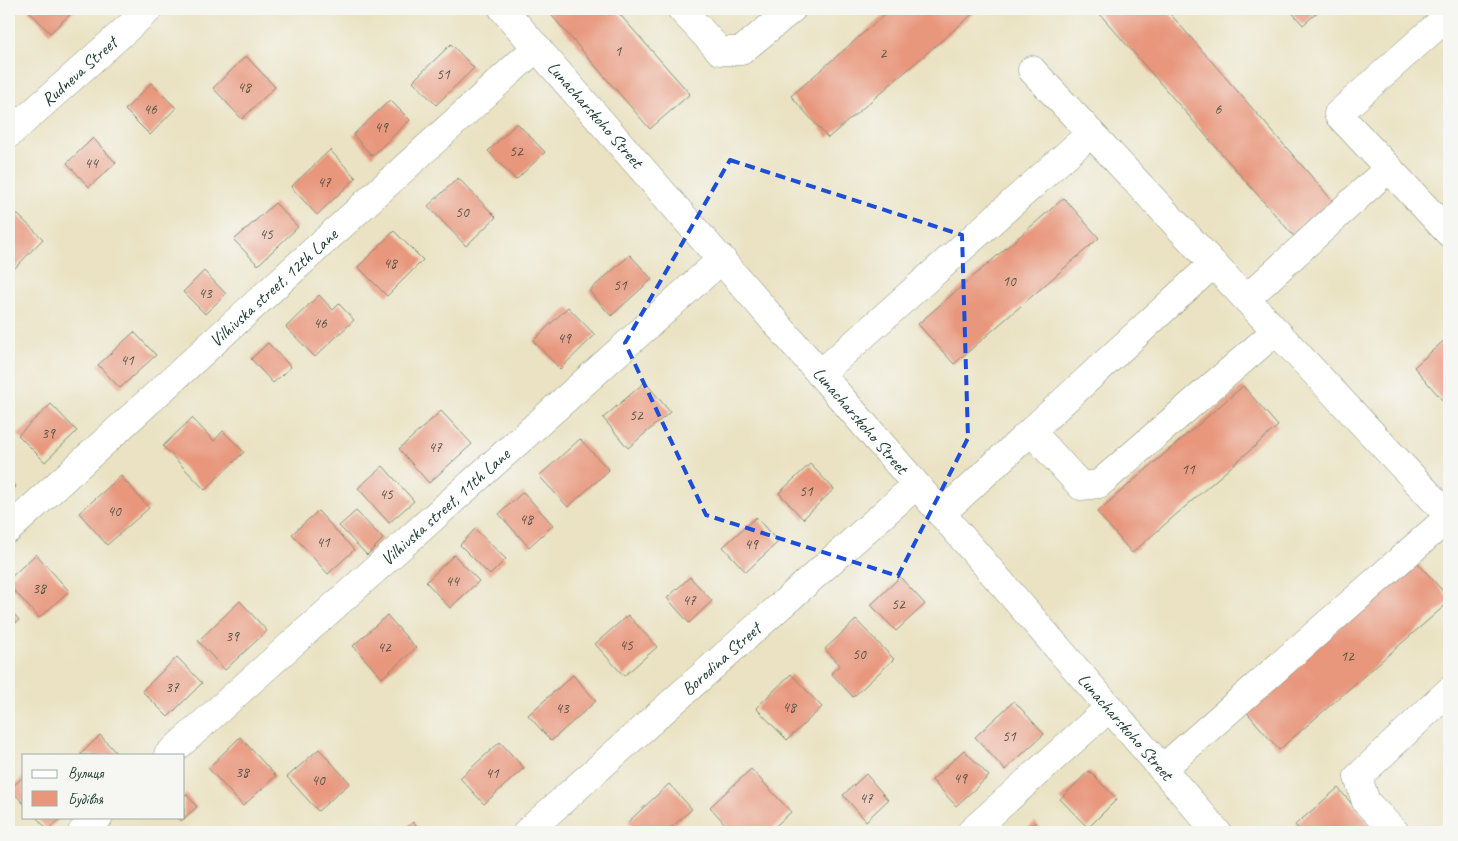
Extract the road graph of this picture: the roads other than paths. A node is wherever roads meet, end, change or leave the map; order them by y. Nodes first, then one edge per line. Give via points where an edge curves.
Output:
1 (149, 9) edge
2 (503, 9) edge
3 (682, 9) edge
4 (792, 9) edge
5 (1449, 15) edge
6 (537, 47) junction
7 (1032, 70) dead end
8 (1090, 133) junction
9 (9, 134) edge
10 (1389, 168) junction
11 (1449, 233) edge
12 (722, 259) junction
13 (1213, 264) junction
14 (1246, 299) junction
15 (1276, 331) junction
16 (820, 374) junction
17 (1031, 431) junction
18 (915, 486) junction
19 (941, 514) junction
20 (1449, 516) edge
21 (9, 529) edge
22 (1449, 691) edge
23 (1109, 708) junction
24 (169, 754) edge
25 (1162, 770) junction
26 (98, 818) edge
27 (82, 832) edge
28 (527, 832) edge
29 (971, 832) edge
30 (1217, 832) edge
31 (1395, 832) edge

1 - 9 street, Rudneva Street
2 - 6 street, Lunacharskoho Street
3 - 4 street via 720,51 741,51
5 - 10 street via 1338,114
6 - 12 street, Lunacharskoho Street
6 - 21 street, Vilhivska street, 12th Lane
7 - 8 street
8 - 13 street
8 - 16 street
10 - 11 street
10 - 14 street
12 - 16 street, Lunacharskoho Street
12 - 24 street, Vilhivska street, 11th Lane
13 - 14 street
13 - 17 street
14 - 15 street
15 - 17 street via 1099,484 1081,486
15 - 20 street
16 - 18 street, Lunacharskoho Street
17 - 19 street
18 - 19 street, Lunacharskoho Street
18 - 28 street, Borodina Street
19 - 23 street, Lunacharskoho Street
20 - 25 street
22 - 31 street via 1358,777 1366,802
23 - 25 street, Lunacharskoho Street
23 - 29 street
25 - 30 street, Lunacharskoho Street
26 - 27 street

